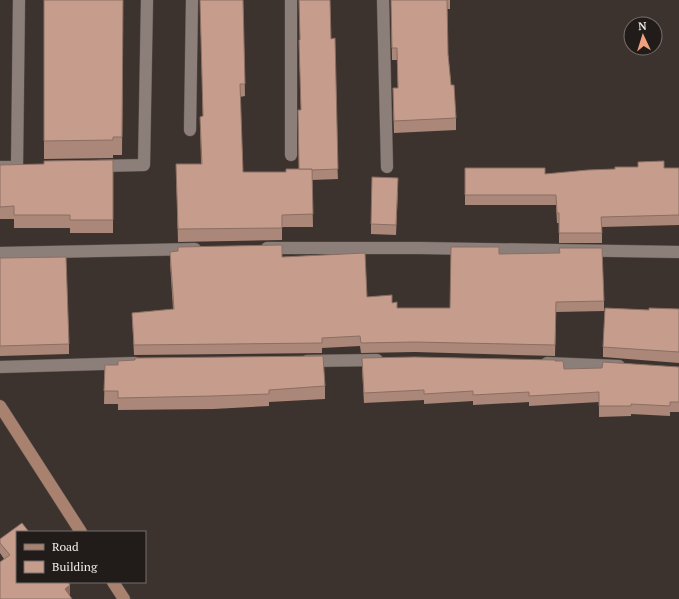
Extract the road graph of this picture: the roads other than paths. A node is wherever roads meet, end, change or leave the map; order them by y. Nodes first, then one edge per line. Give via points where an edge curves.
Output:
1 (19, 0) edge
2 (147, 0) edge
3 (192, 0) edge
4 (292, 0) edge
5 (383, 0) edge
6 (190, 130) dead end
7 (291, 155) dead end
8 (89, 166) edge
9 (0, 167) edge
10 (387, 167) dead end
11 (257, 248) edge
12 (203, 249) edge
13 (679, 252) edge
14 (0, 253) edge
15 (386, 360) edge
16 (292, 361) edge
17 (145, 363) edge
18 (534, 363) edge
19 (0, 367) edge
20 (634, 367) edge
21 (0, 406) edge
22 (80, 531) edge
23 (115, 583) edge
24 (124, 599) edge

1 - 9 street via 21,167
2 - 8 street via 144,166
3 - 6 street
4 - 7 street
5 - 10 street
11 - 13 street
12 - 14 street
15 - 16 street
17 - 19 street
18 - 20 street
21 - 22 street
23 - 24 street

